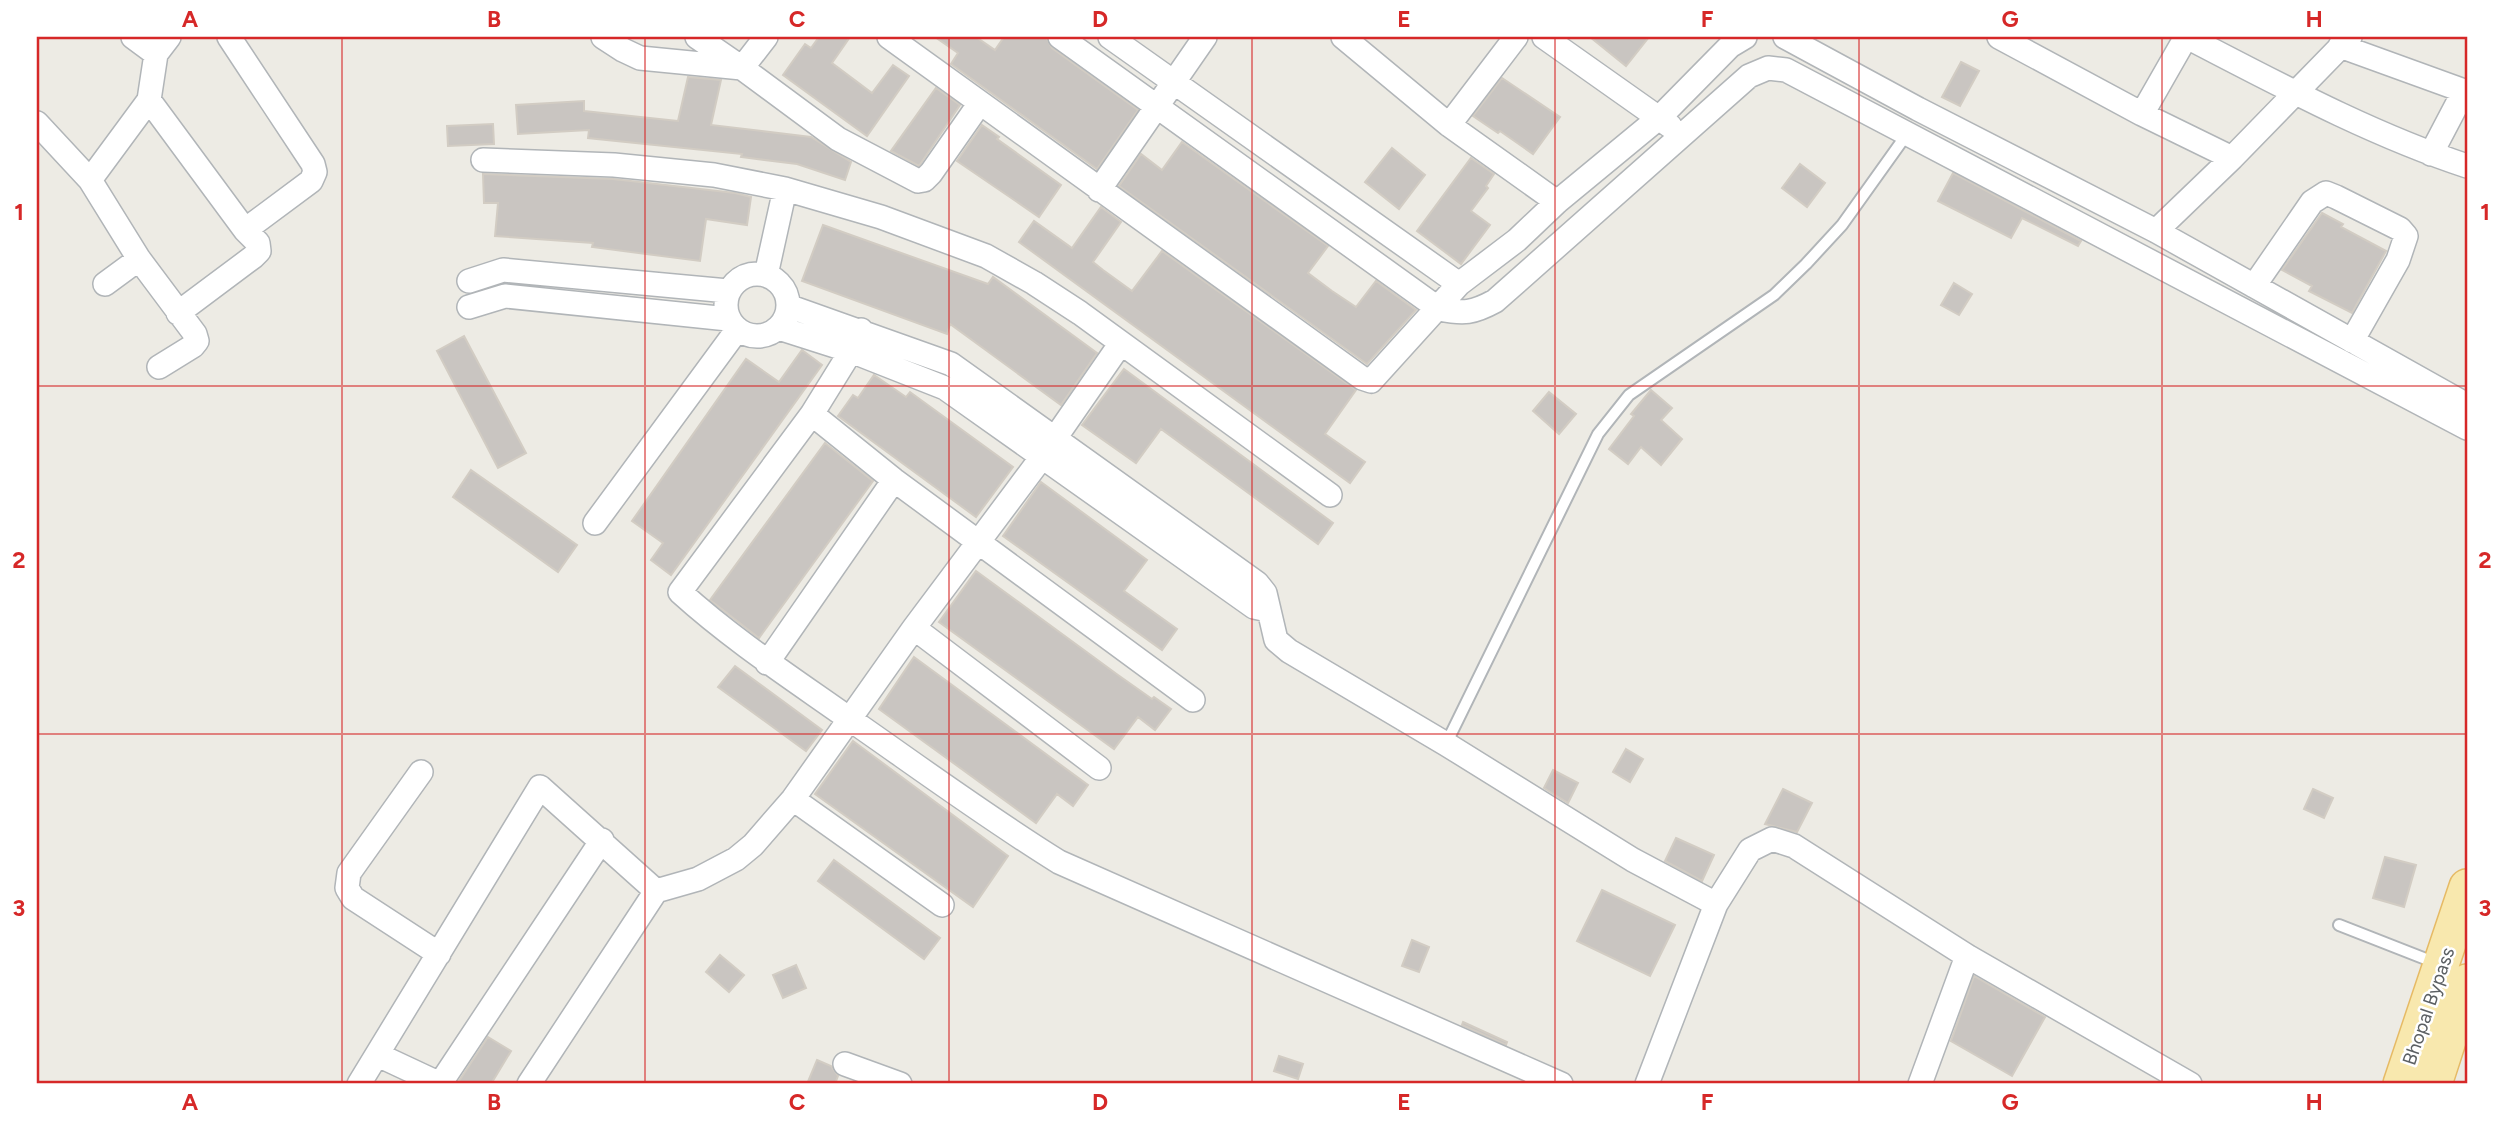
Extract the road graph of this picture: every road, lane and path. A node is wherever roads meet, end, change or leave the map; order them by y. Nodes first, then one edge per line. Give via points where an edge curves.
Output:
1 (133, 37) edge
2 (229, 37) edge
3 (603, 37) edge
4 (697, 37) edge
5 (766, 37) edge
6 (889, 37) edge
7 (1060, 37) edge
8 (1110, 37) edge
9 (1205, 37) edge
10 (1516, 37) edge
11 (1544, 37) edge
12 (1745, 37) edge
13 (1999, 37) edge
14 (2186, 37) edge
15 (1790, 38) edge
16 (1350, 39) edge
17 (2345, 42) edge
18 (163, 45) edge
19 (742, 68) junction
20 (1174, 80) junction
21 (2466, 91) edge
22 (2294, 93) junction
23 (149, 100) junction
24 (980, 103) junction
25 (1157, 106) junction
26 (2142, 114) junction
27 (1660, 117) junction
28 (37, 123) edge
29 (1449, 125) junction
30 (1908, 134) junction
31 (1681, 136) junction
32 (2431, 154) junction
33 (2232, 158) junction
34 (483, 160) dead end
35 (2467, 166) edge
36 (90, 180) junction
37 (785, 190) junction
38 (1099, 190) junction
39 (1557, 202) junction
40 (245, 230) junction
41 (2156, 231) junction
42 (139, 259) junction
43 (766, 275) junction
44 (469, 281) dead end
45 (105, 284) dead end
46 (1460, 284) junction
47 (2254, 286) junction
48 (728, 291) junction
49 (788, 306) junction
50 (468, 307) dead end
51 (1439, 309) junction
52 (178, 313) junction
53 (732, 325) junction
54 (779, 328) junction
55 (856, 341) junction
56 (2352, 341) junction
57 (1121, 343) junction
58 (159, 367) dead end
59 (2467, 405) edge
60 (812, 414) junction
61 (2467, 428) edge
62 (1056, 438) junction
63 (1042, 457) junction
64 (894, 480) junction
65 (1330, 495) dead end
66 (595, 523) dead end
67 (978, 543) junction
68 (1268, 610) junction
69 (914, 628) junction
70 (767, 663) junction
71 (1193, 699) dead end
72 (850, 719) junction
73 (1446, 744) junction
74 (1099, 768) dead end
75 (421, 772) dead end
76 (793, 799) junction
77 (601, 840) junction
78 (2467, 887) edge
79 (656, 891) junction
80 (1716, 904) junction
81 (942, 905) dead end
82 (2339, 925) dead end
83 (439, 954) junction
84 (1967, 956) junction
85 (2455, 973) edge
86 (378, 1055) junction
87 (845, 1064) dead end
88 (359, 1084) edge
89 (440, 1084) edge
90 (529, 1084) edge
91 (900, 1084) edge
92 (1561, 1084) edge
93 (1647, 1084) edge
94 (1920, 1084) edge
95 (2190, 1084) edge
96 (2401, 1084) edge
97 (2434, 1084) edge

1 - 18 street
2 - 40 street via 315,172 311,181
3 - 19 street via 640,58
4 - 19 street
5 - 19 street
6 - 24 street
7 - 25 street
8 - 20 street
9 - 20 street
10 - 29 street
11 - 27 street
12 - 27 street via 1730,46
13 - 26 street
14 - 22 street
14 - 26 street
15 - 41 street
16 - 29 street
17 - 21 street
17 - 22 street
18 - 23 street
19 - 24 street via 838,138 918,181 931,173
20 - 25 street
20 - 46 street
21 - 32 street
22 - 32 street
22 - 33 street
23 - 36 street
23 - 40 street
24 - 38 street
25 - 38 street
25 - 51 street
26 - 33 street
27 - 31 street
27 - 39 street
28 - 36 street
29 - 39 street
30 - 31 street via 1786,70 1768,68 1749,76
30 - 61 street
30 - 73 lane via 1842,225 1774,295 1629,394 1598,434
31 - 51 street via 1495,301 1475,311
32 - 35 street
33 - 41 street
34 - 37 street via 614,165 714,175
36 - 42 street
37 - 43 street
37 - 57 street via 881,218 986,257 1034,283
38 - 51 street via 1362,378 1371,381 1378,376
39 - 46 street
40 - 52 street via 258,243 259,251
41 - 47 street
42 - 45 street
42 - 52 street
43 - 48 street via 751,274
43 - 49 street via 782,286
44 - 48 street via 503,270
46 - 51 street
47 - 56 street
47 - 56 street via 2320,195 2336,197 2400,229 2406,236 2402,252
48 - 53 street via 725,306
49 - 54 street
49 - 55 street
50 - 53 street via 505,296
52 - 58 street via 197,341
53 - 54 street via 758,337
53 - 66 street
54 - 55 street
55 - 60 street
55 - 62 street via 951,364
55 - 63 street via 945,388
56 - 59 street
57 - 62 street
57 - 65 street
60 - 64 street
60 - 70 street via 680,592
62 - 63 street
62 - 68 street via 1242,571 1265,593
63 - 67 street
63 - 68 street via 1254,607
64 - 67 street
64 - 70 street
67 - 69 street
67 - 71 street
68 - 73 street via 1276,640 1289,652
69 - 72 street
69 - 74 street
70 - 72 street
72 - 76 street
72 - 92 street via 1059,862
73 - 80 street via 1633,860
75 - 83 street via 349,873 347,888 353,898
76 - 79 street via 736,859 698,878
76 - 81 street
77 - 79 street
77 - 83 street via 540,788
77 - 89 street
78 - 85 main road, Bhopal Bypass
79 - 90 street
80 - 84 street via 1750,850 1772,839 1794,846
80 - 93 street
82 - 85 lane
83 - 86 street
84 - 94 street
84 - 95 street
85 - 96 main road, Bhopal Bypass
85 - 97 main road, Bhopal Bypass
86 - 88 street
86 - 89 street
87 - 91 street

